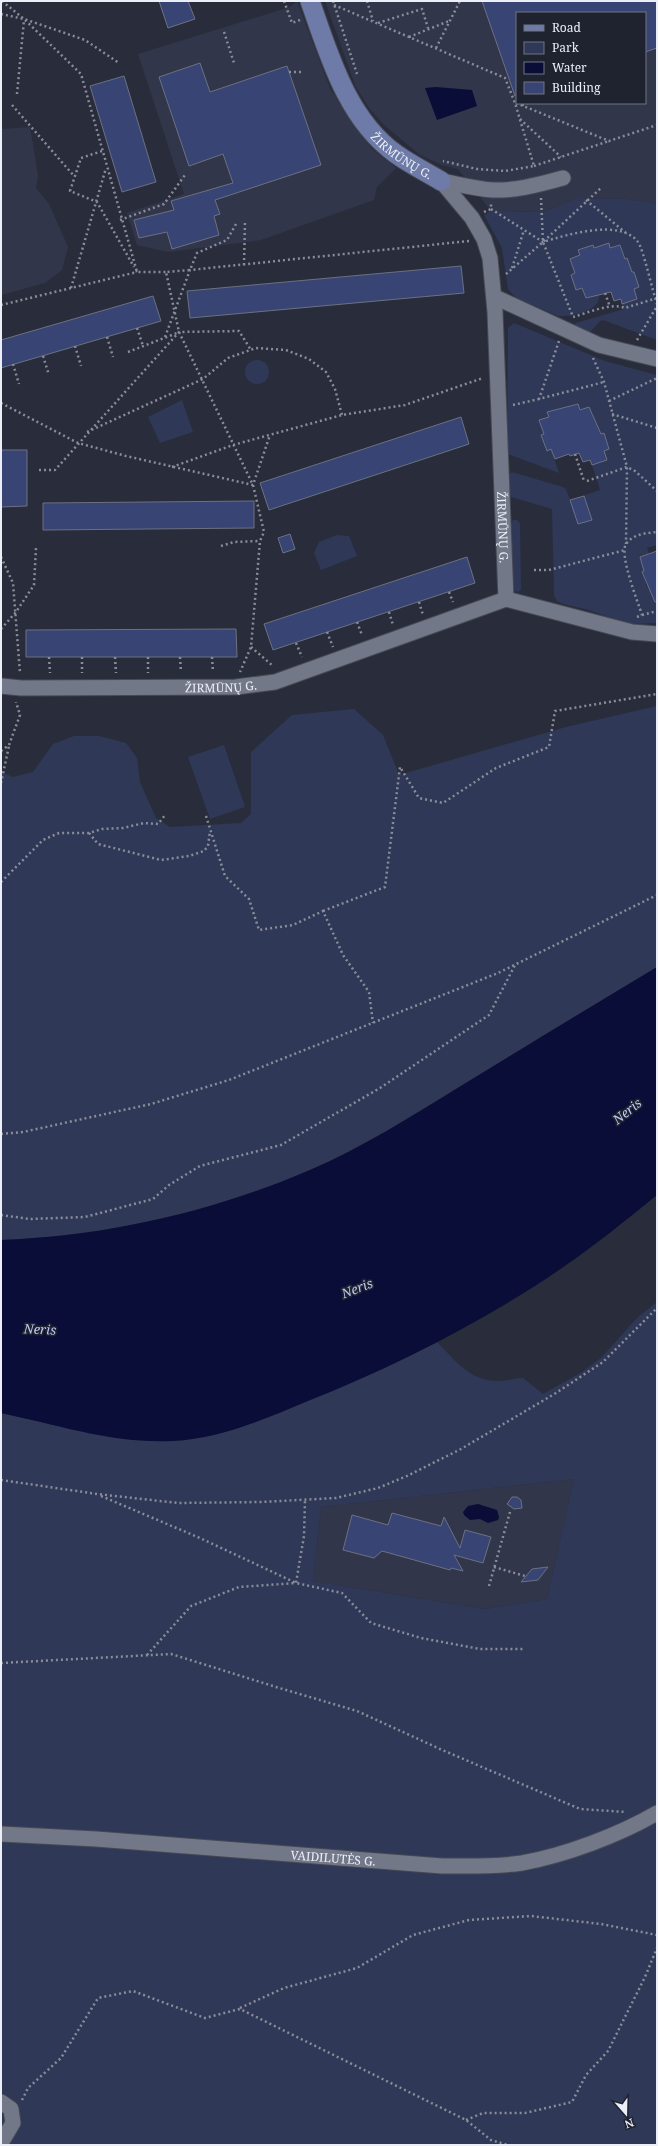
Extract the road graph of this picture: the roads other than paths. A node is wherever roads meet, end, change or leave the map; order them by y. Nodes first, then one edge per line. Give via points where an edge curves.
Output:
1 (310, 1) edge
2 (563, 178) dead end
3 (441, 181) junction
4 (494, 291) junction
5 (657, 359) edge
6 (506, 599) junction
7 (657, 634) edge
8 (11, 687) edge
9 (656, 1813) edge
10 (1, 1834) edge
11 (6, 2107) edge
12 (1, 2143) edge

1 - 3 main road, ŽIRMŪNŲ G. via 338,76 362,119 395,153
2 - 3 street via 518,189 492,190
3 - 4 street, ŽIRMŪNŲ G. via 472,218 484,239 490,258
4 - 5 street via 592,341
4 - 6 street, ŽIRMŪNŲ G.
6 - 7 street via 621,629
6 - 8 street, ŽIRMŪNŲ G. via 256,686
9 - 10 street, VAIDILUTĖS G. via 607,1837 556,1854 521,1863 485,1866 442,1866
11 - 12 street via 13,2123

